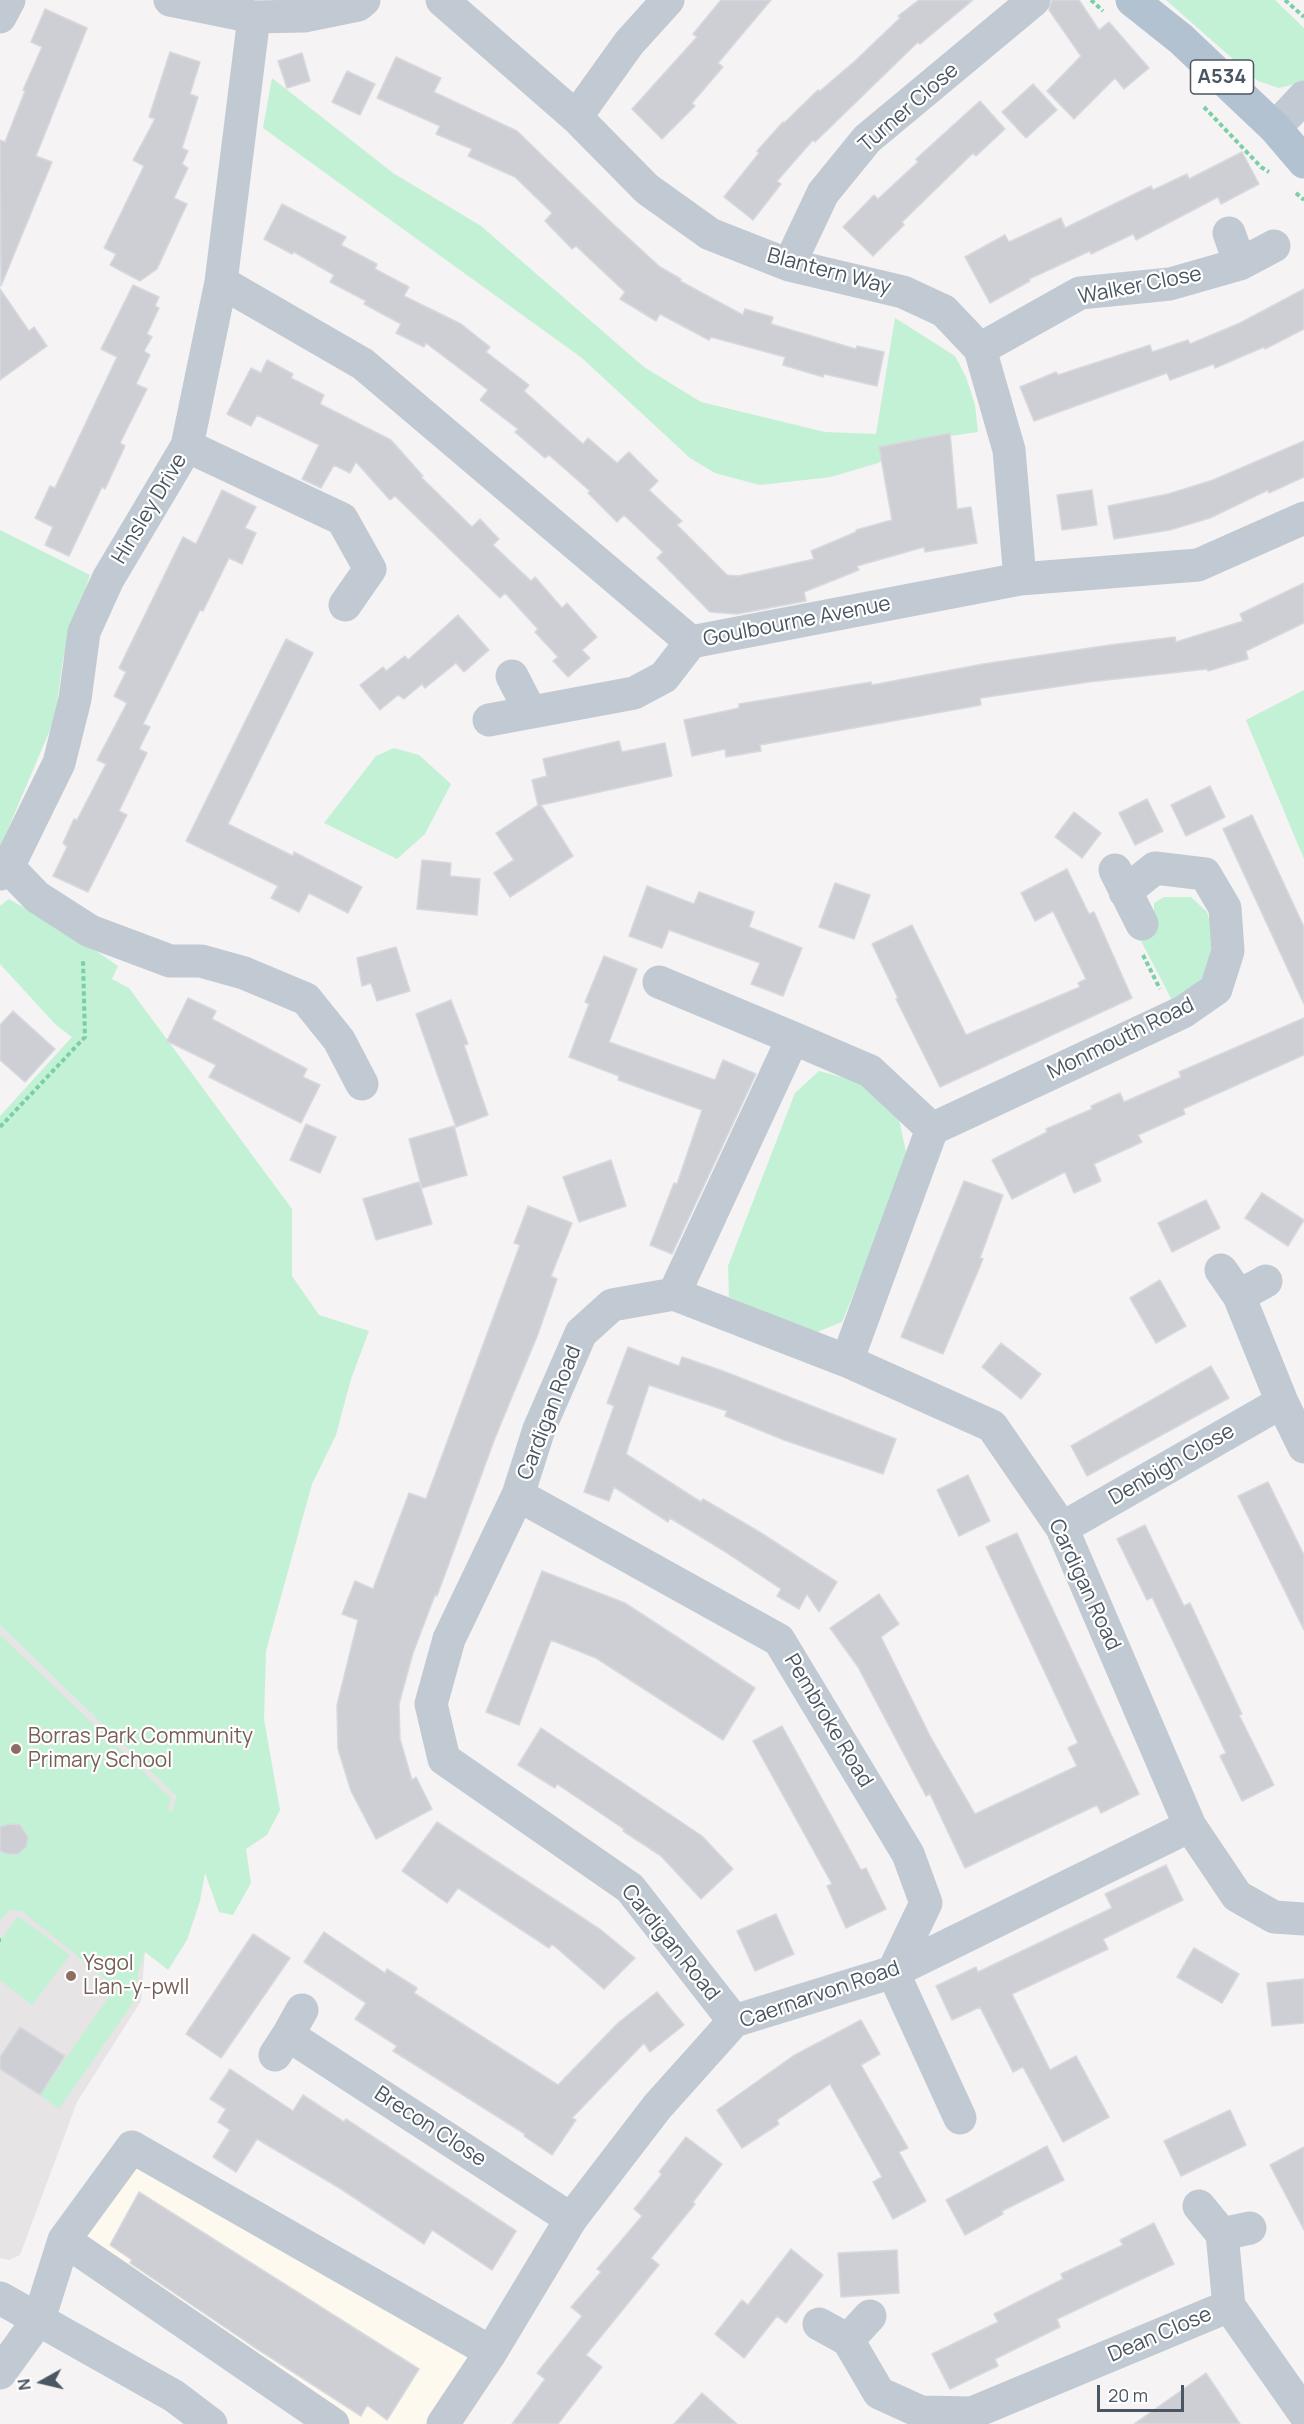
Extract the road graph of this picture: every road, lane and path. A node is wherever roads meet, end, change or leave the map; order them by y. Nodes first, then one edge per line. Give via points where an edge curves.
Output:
1 (9, 0) edge
2 (170, 0) edge
3 (364, 0) edge
4 (442, 0) edge
5 (668, 0) edge
6 (1034, 0) edge
7 (1132, 0) edge
8 (1285, 0) edge
9 (0, 17) edge
10 (254, 17) junction
11 (1304, 17) edge
12 (1304, 97) edge
13 (576, 117) junction
14 (1275, 128) junction
15 (1304, 162) edge
16 (1229, 233) dead end
17 (1274, 246) dead end
18 (1240, 264) junction
19 (789, 265) junction
20 (221, 282) junction
21 (980, 349) junction
22 (187, 446) junction
23 (1304, 518) edge
24 (1020, 579) junction
25 (345, 605) dead end
26 (691, 642) junction
27 (512, 676) dead end
28 (530, 711) junction
29 (489, 720) dead end
30 (4, 870) edge
31 (1142, 924) joint
32 (83, 926) junction
33 (660, 982) dead end
34 (1174, 1016) junction
35 (793, 1038) junction
36 (362, 1084) dead end
37 (0, 1127) edge
38 (932, 1129) junction
39 (1242, 1282) dead end
40 (674, 1294) junction
41 (848, 1361) junction
42 (1282, 1402) junction
43 (1304, 1447) edge
44 (518, 1495) junction
45 (1062, 1528) junction
46 (1190, 1826) junction
47 (1304, 1919) edge
48 (893, 1972) junction
49 (734, 2022) junction
50 (288, 2034) dead end
51 (961, 2117) dead end
52 (1199, 2206) dead end
53 (571, 2219) junction
54 (64, 2240) junction
55 (0, 2298) edge
56 (1229, 2306) junction
57 (870, 2316) dead end
58 (39, 2319) junction
59 (819, 2324) dead end
60 (848, 2340) junction
61 (490, 2352) junction
62 (0, 2373) edge
63 (1304, 2413) edge
64 (211, 2424) edge
65 (333, 2424) edge
66 (443, 2424) edge

1 - 9 street
2 - 10 street
3 - 10 street via 358,5 304,16
4 - 13 street, Blantern Way
5 - 13 street via 629,43
6 - 19 street, Turner Close via 867,139 823,193
7 - 14 main road, A534 via 1181,39
8 - 11 path
10 - 20 street, Hinsley Drive
12 - 14 street
13 - 19 street, Blantern Way via 647,189 711,234
14 - 15 main road, A534
16 - 18 street
17 - 18 street, Walker Close
18 - 21 street, Walker Close via 1170,284 1080,293
19 - 21 street, Blantern Way via 903,292 944,311
20 - 22 street, Hinsley Drive
20 - 26 street, Goulbourne Avenue via 363,364
21 - 24 street, Blantern Way via 1009,450
22 - 25 street via 342,519 370,569
22 - 30 street, Hinsley Drive via 108,579 84,632 75,699 59,763
23 - 24 street, Goulbourne Avenue via 1198,565
24 - 26 street, Goulbourne Avenue
26 - 28 street via 664,677 634,693
27 - 28 street
28 - 29 street
30 - 32 street
31 - 34 path via 1131,932
31 - 34 street, Monmouth Road via 1120,881 1155,868 1205,874 1225,908 1228,951 1216,989
32 - 36 street via 170,961 201,961 244,973 306,999 339,1040
32 - 37 path via 85,1037
33 - 35 street
34 - 38 street, Monmouth Road
35 - 38 street via 870,1071
35 - 40 street
38 - 41 street
39 - 42 street
40 - 41 street, Cardigan Road
40 - 44 street, Cardigan Road via 612,1305 581,1333 539,1429
41 - 45 street, Cardigan Road via 992,1426
42 - 43 street
42 - 45 street, Denbigh Close
44 - 48 street, Pembroke Road via 779,1640 908,1854 926,1903
44 - 49 street, Cardigan Road via 449,1639 431,1704 444,1759 630,1888
45 - 46 street, Cardigan Road
46 - 47 street via 1237,1896 1274,1917
46 - 48 street, Caernarvon Road
48 - 49 street, Caernarvon Road
48 - 51 street
49 - 53 street, Caernarvon Road via 657,2107
50 - 53 street, Brecon Close
52 - 56 street, Dean Close via 1236,2231
53 - 61 street, Caernarvon Road
54 - 58 street
54 - 61 street via 132,2147
54 - 65 street
55 - 58 street
56 - 60 street, Dean Close via 972,2413 921,2412 879,2393
56 - 63 street, Dean Close
57 - 60 street
58 - 62 street
58 - 64 street via 174,2396
59 - 60 street
61 - 66 street, Caernarvon Road

